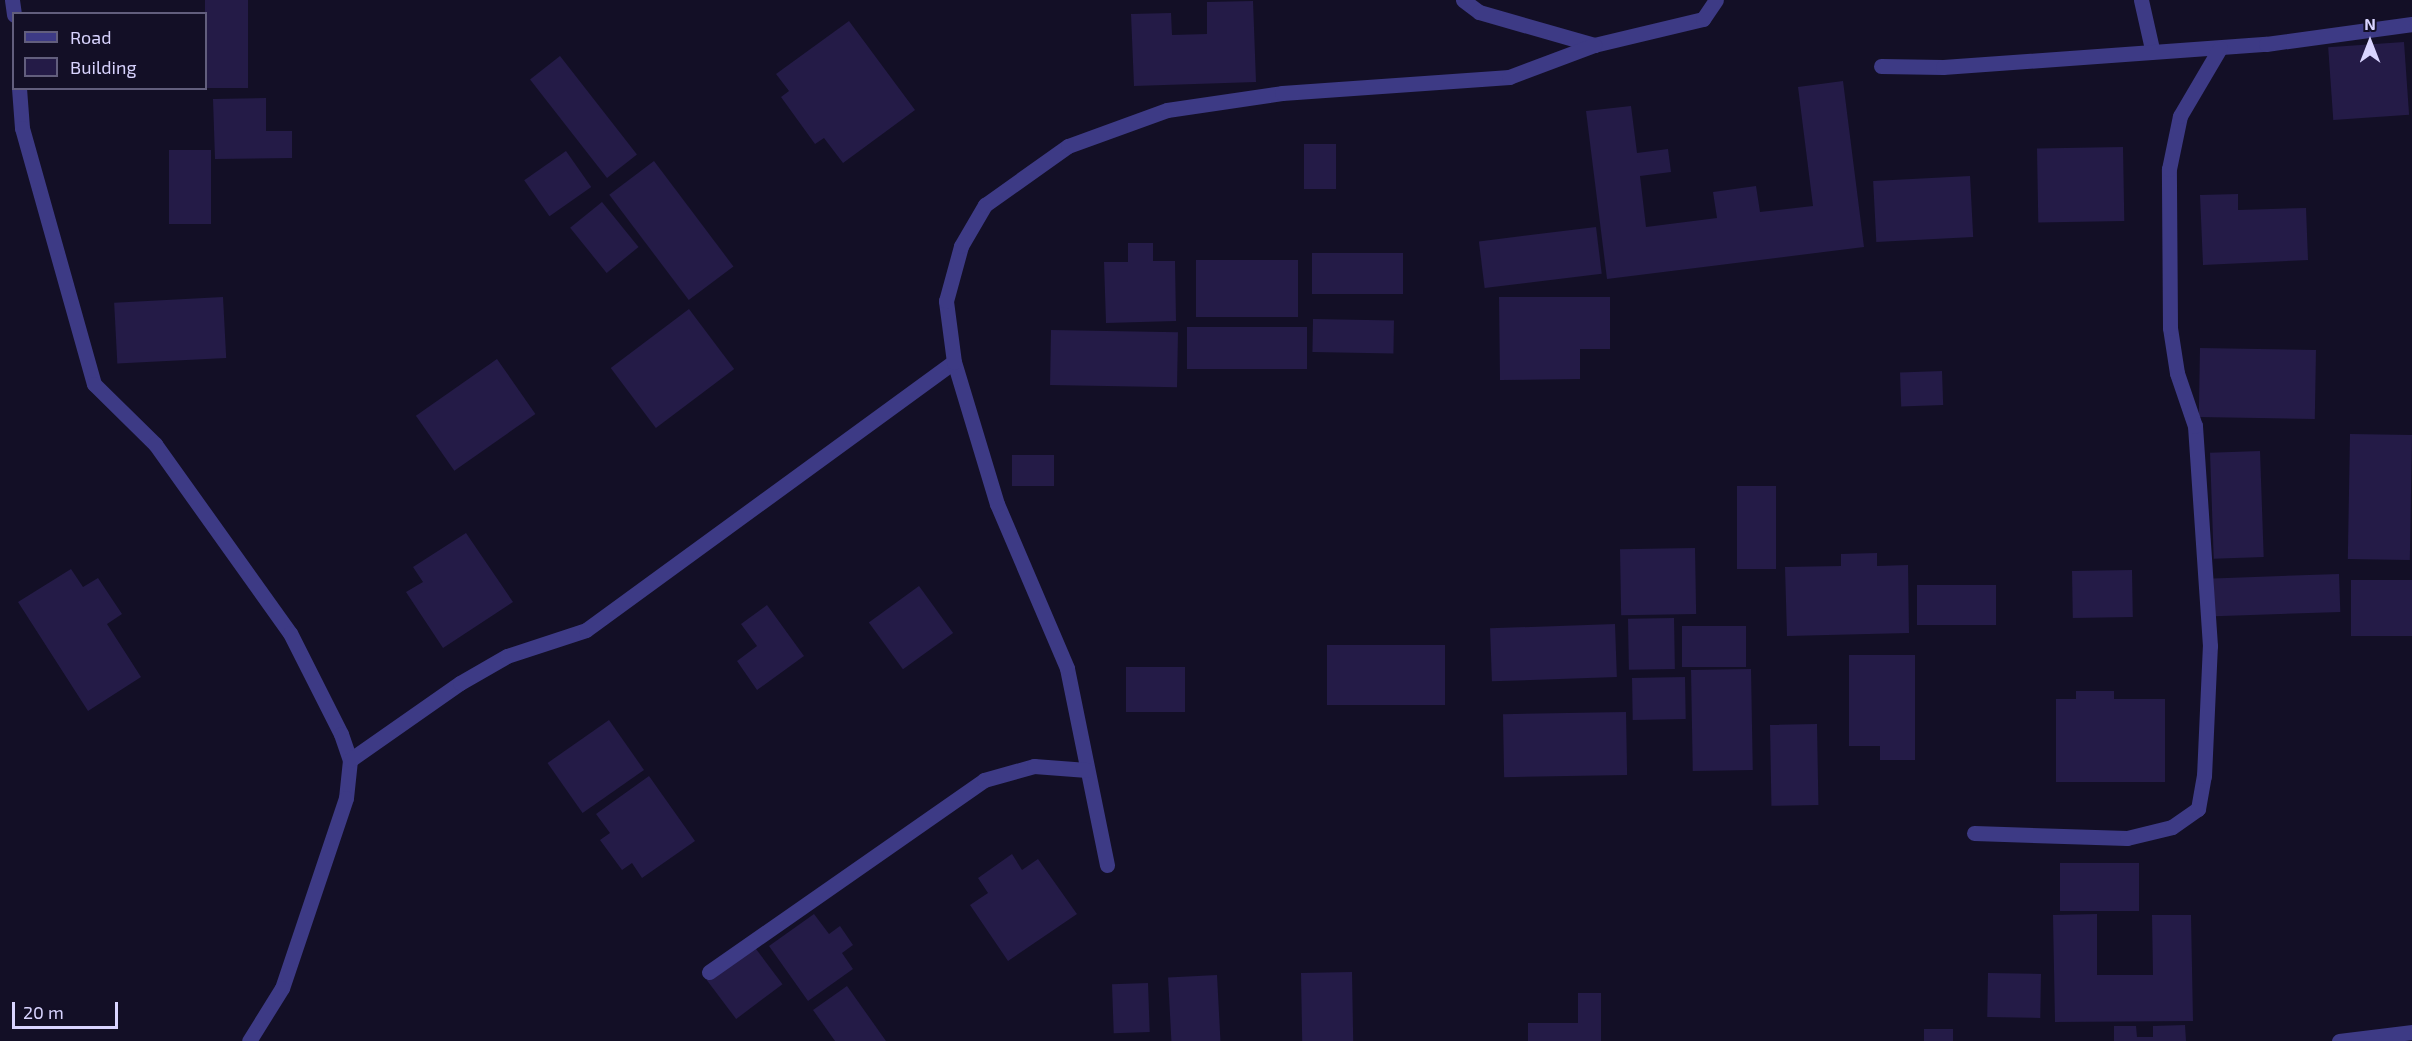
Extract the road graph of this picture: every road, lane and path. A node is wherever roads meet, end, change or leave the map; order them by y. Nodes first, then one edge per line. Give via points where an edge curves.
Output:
1 (1463, 0) edge
2 (1716, 0) edge
3 (2141, 0) edge
4 (2412, 24) edge
5 (1594, 45) junction
6 (2220, 48) junction
7 (2152, 49) junction
8 (1881, 66) dead end
9 (19, 90) edge
10 (954, 362) junction
11 (350, 760) junction
12 (1088, 770) junction
13 (1974, 832) dead end
14 (1107, 865) dead end
15 (709, 972) dead end
16 (2412, 1032) edge
17 (249, 1041) edge
18 (2339, 1041) edge

1 - 5 street via 1479,12
2 - 5 street via 1702,19
3 - 7 street
4 - 6 street
5 - 10 street via 1509,77 1282,93 1167,110 1068,146 985,205 961,246 946,301
6 - 7 street
6 - 13 street via 2180,116 2169,169 2170,328 2177,373 2195,426 2210,646 2204,776 2198,809 2172,827 2127,838
7 - 8 street via 1943,67
9 - 11 street via 22,128 94,384 155,444 290,633
10 - 11 street via 586,630 507,656 460,682
10 - 12 street via 997,504 1067,668
11 - 17 street via 346,798 282,988
12 - 14 street
12 - 15 street via 1034,766 984,780
16 - 18 street

